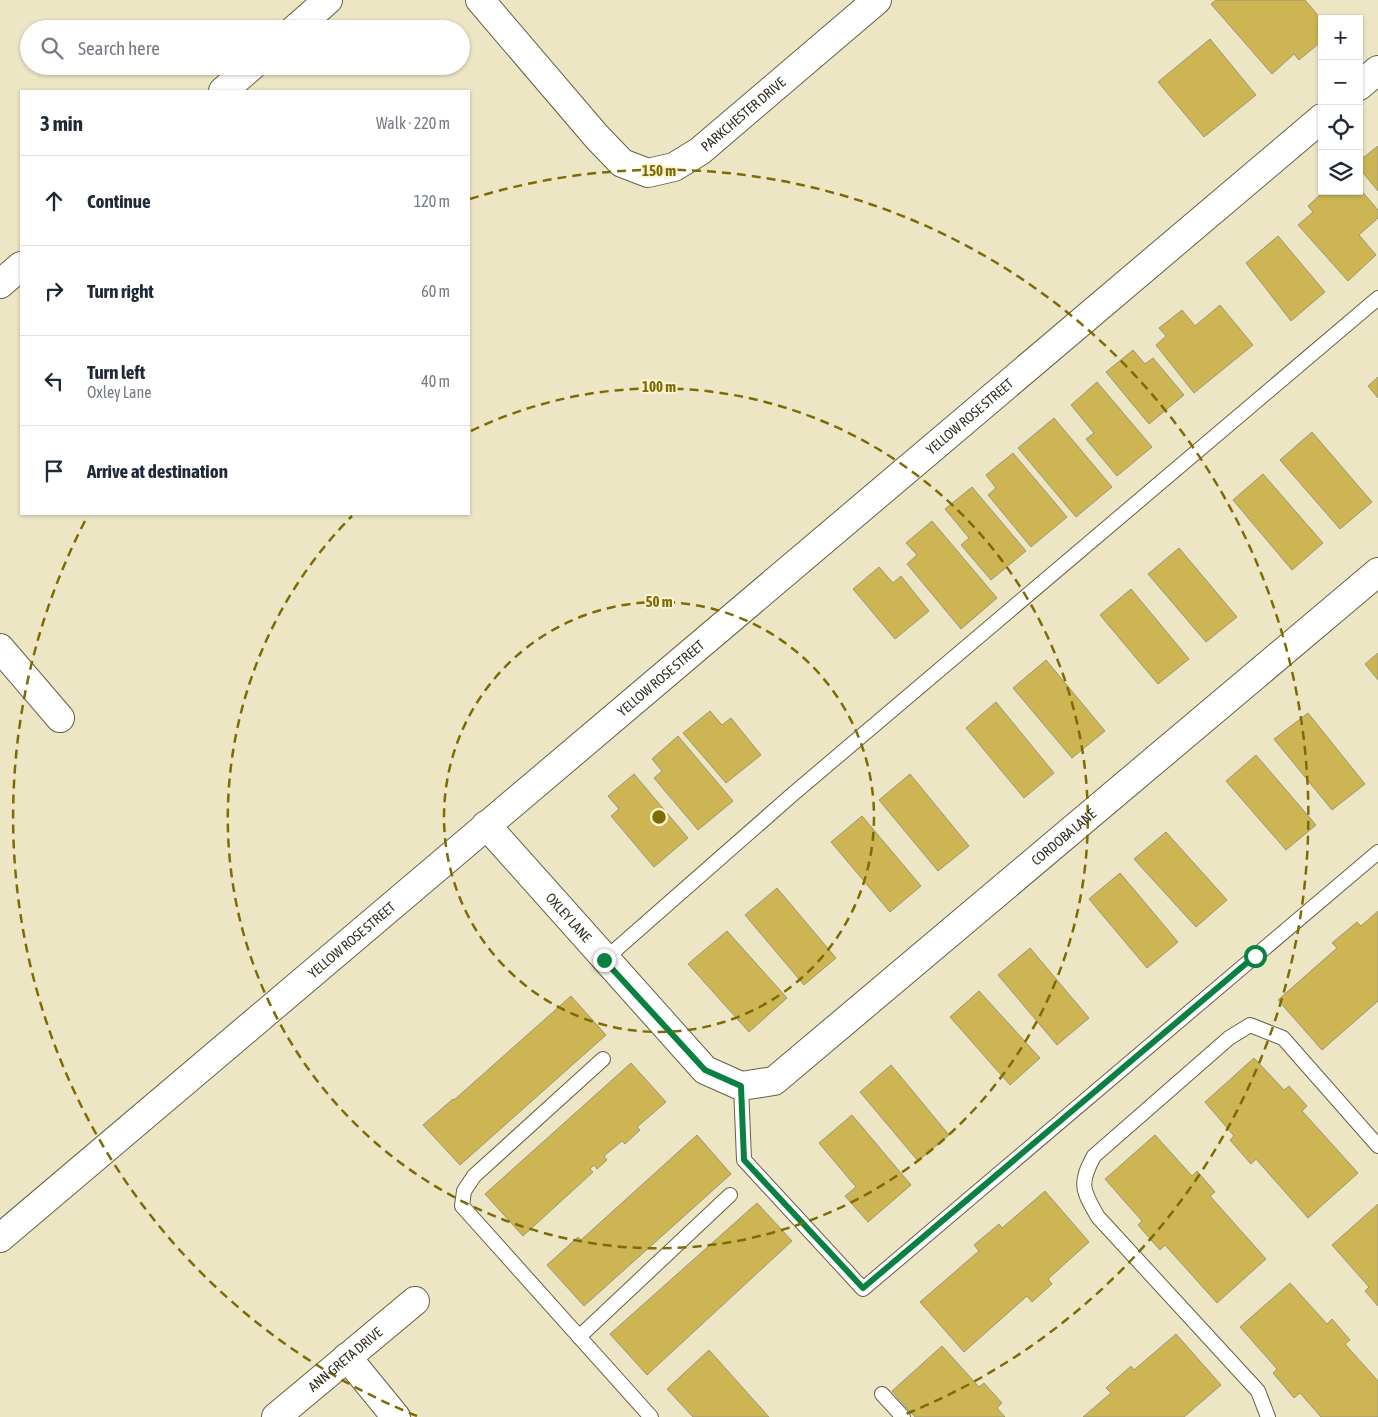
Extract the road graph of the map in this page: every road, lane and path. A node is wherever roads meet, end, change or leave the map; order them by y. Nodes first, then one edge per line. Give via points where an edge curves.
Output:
1 (328, 0) edge
2 (480, 0) edge
3 (877, 0) edge
4 (305, 20) edge
5 (1378, 70) edge
6 (242, 75) edge
7 (1363, 83) edge
8 (224, 90) edge
9 (1318, 121) edge
10 (20, 267) edge
11 (0, 284) edge
12 (1378, 298) edge
13 (1378, 572) edge
14 (0, 648) edge
15 (60, 718) dead end
16 (486, 826) junction
17 (1378, 852) edge
18 (604, 960) junction
19 (603, 1060) dead end
20 (741, 1086) junction
21 (1378, 1146) edge
22 (730, 1195) dead end
23 (0, 1238) edge
24 (415, 1301) dead end
25 (579, 1336) junction
26 (347, 1357) junction
27 (882, 1394) dead end
28 (276, 1417) edge
29 (396, 1417) edge
30 (652, 1417) edge
31 (902, 1417) edge
32 (1268, 1417) edge

1 - 4 street
2 - 3 street, PARKCHESTER DRIVE via 622,163 648,173 674,168 700,151
5 - 7 street
6 - 8 street
9 - 16 street, YELLOW ROSE STREET
10 - 11 street
12 - 18 lane via 801,788
13 - 20 street, CORDOBA LANE via 774,1081
14 - 15 street
16 - 18 street, OXLEY LANE
16 - 23 street, YELLOW ROSE STREET
17 - 20 lane via 863,1288 744,1160
18 - 20 street, OXLEY LANE via 705,1070
19 - 25 lane via 474,1176 464,1191 462,1206
21 - 32 lane via 1283,1038 1250,1024 1228,1038 1094,1156 1084,1174 1084,1188 1098,1217 1258,1391
22 - 25 lane
24 - 26 street, ANN GRETA DRIVE
25 - 30 lane
26 - 28 street, ANN GRETA DRIVE
26 - 29 street
27 - 31 lane

